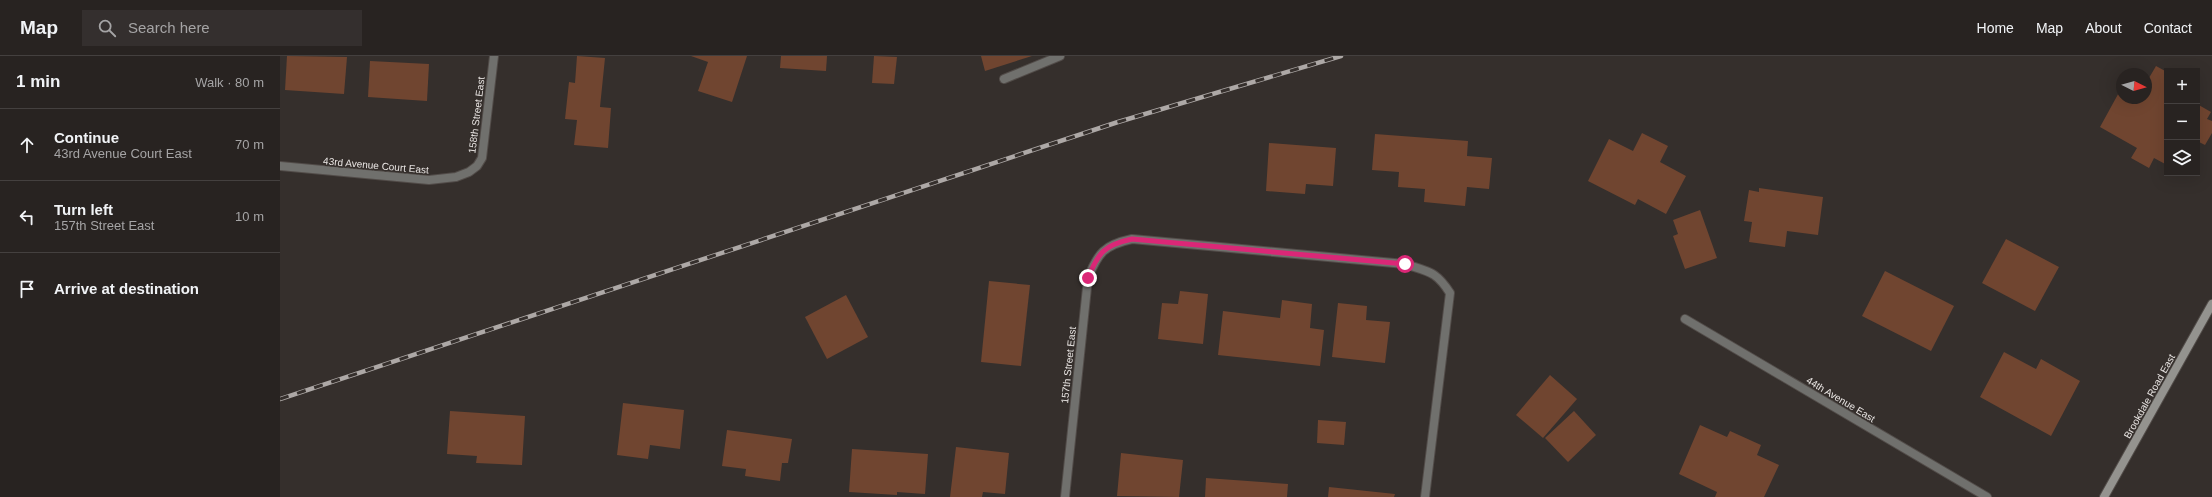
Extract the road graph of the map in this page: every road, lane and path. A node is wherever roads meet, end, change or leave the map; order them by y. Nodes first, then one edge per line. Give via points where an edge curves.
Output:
1 (494, 56) edge
2 (1060, 56) edge
3 (1004, 79) dead end
4 (280, 166) edge
5 (469, 172) joint
6 (2212, 304) edge
7 (1685, 318) dead end
8 (1065, 497) edge
9 (1425, 497) edge
10 (1987, 497) edge
11 (2104, 497) edge

1 - 5 street, 158th Street East via 482,158
2 - 3 street
4 - 5 street, 43rd Avenue Court East via 429,180 456,177
6 - 11 main road, Brookdale Road East
7 - 10 street, 44th Avenue East
8 - 9 street, 157th Street East via 1088,278 1100,252 1132,239 1405,264 1441,278 1450,293

